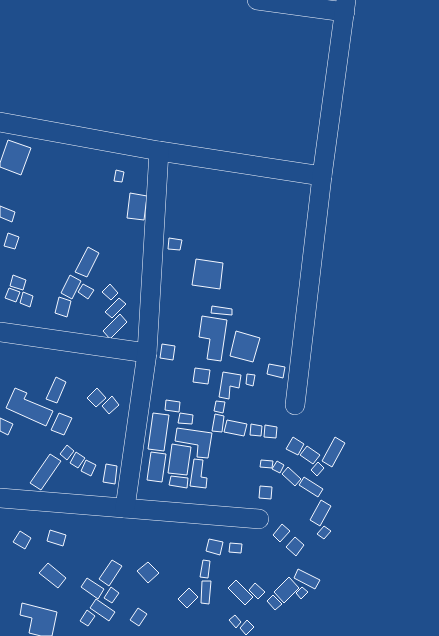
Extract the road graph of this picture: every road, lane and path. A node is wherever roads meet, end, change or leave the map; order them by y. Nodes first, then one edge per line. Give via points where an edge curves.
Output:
1 (257, 0) edge
2 (346, 6) edge
3 (0, 122) edge
4 (159, 151) junction
5 (322, 176) junction
6 (0, 332) edge
7 (147, 353) junction
8 (295, 405) dead end
9 (0, 498) edge
10 (125, 508) junction
11 (259, 519) dead end

1 - 2 street
2 - 5 street
3 - 4 street
4 - 5 street
4 - 7 street
5 - 8 street
6 - 7 street
7 - 10 street
9 - 10 street
10 - 11 street

